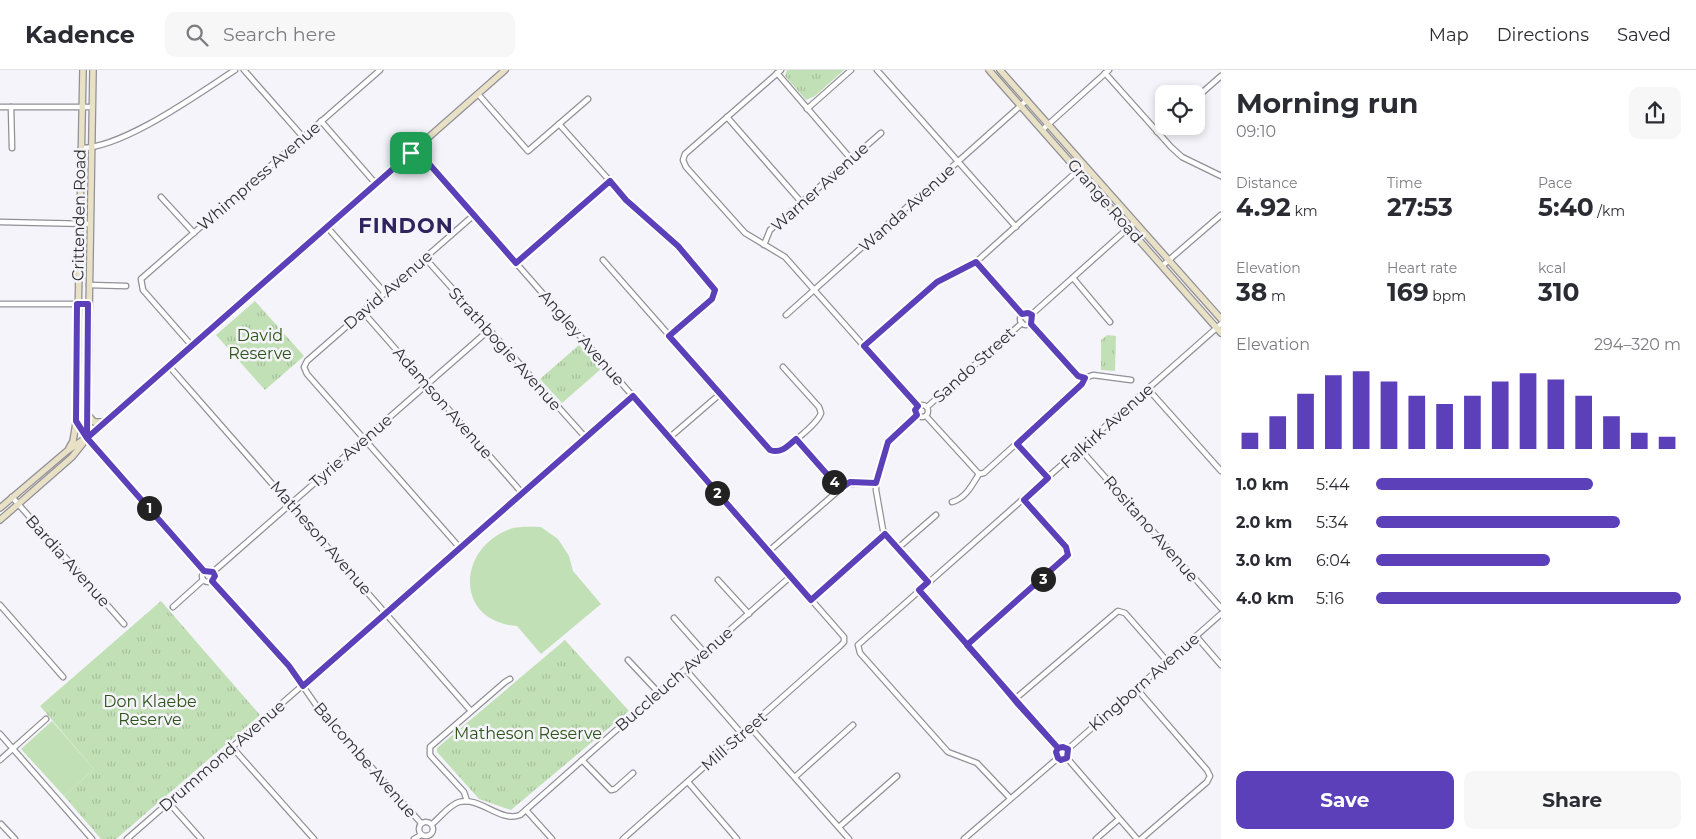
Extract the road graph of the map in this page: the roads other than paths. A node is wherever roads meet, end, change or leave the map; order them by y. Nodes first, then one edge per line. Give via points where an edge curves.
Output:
1 (83, 70) edge
2 (93, 70) edge
3 (235, 70) edge
4 (244, 70) edge
5 (380, 70) edge
6 (505, 70) edge
7 (851, 70) edge
8 (877, 70) edge
9 (989, 70) edge
10 (1000, 70) edge
11 (779, 72) edge
12 (1107, 72) edge
13 (1221, 76) edge
14 (1205, 90) edge
15 (478, 94) junction
16 (588, 99) dead end
17 (1027, 100) junction
18 (1021, 106) junction
19 (0, 107) edge
20 (12, 107) junction
21 (82, 107) junction
22 (92, 107) junction
23 (807, 109) junction
24 (727, 117) junction
25 (321, 121) junction
26 (560, 124) junction
27 (1048, 124) junction
28 (1042, 130) junction
29 (1155, 130) edge
30 (880, 133) dead end
31 (1160, 135) edge
32 (303, 137) junction
33 (12, 148) dead end
34 (81, 148) junction
35 (92, 148) junction
36 (416, 149) junction
37 (851, 159) junction
38 (959, 162) junction
39 (1084, 165) junction
40 (1078, 171) junction
41 (1221, 176) edge
42 (610, 181) junction
43 (376, 184) junction
44 (161, 197) dead end
45 (802, 203) junction
46 (474, 215) junction
47 (1221, 215) edge
48 (0, 222) edge
49 (1135, 222) junction
50 (78, 223) junction
51 (90, 224) junction
52 (327, 227) junction
53 (1016, 227) junction
54 (1129, 228) junction
55 (194, 233) junction
56 (764, 244) junction
57 (425, 258) junction
58 (603, 260) dead end
59 (1169, 260) junction
60 (976, 262) junction
61 (516, 263) junction
62 (1162, 266) junction
63 (1073, 278) junction
64 (89, 285) junction
65 (126, 286) dead end
66 (815, 290) junction
67 (385, 293) junction
68 (0, 304) edge
69 (77, 304) junction
70 (88, 304) junction
71 (363, 312) junction
72 (1022, 314) junction
73 (786, 315) dead end
74 (1032, 315) junction
75 (1221, 320) edge
76 (1110, 322) dead end
77 (1022, 323) junction
78 (1031, 324) junction
79 (1220, 328) edge
80 (489, 330) junction
81 (669, 336) junction
82 (192, 346) junction
83 (864, 346) junction
84 (170, 366) junction
85 (783, 366) dead end
86 (1085, 378) junction
87 (1131, 380) dead end
88 (427, 384) junction
89 (1148, 389) junction
90 (720, 394) junction
91 (633, 396) junction
92 (918, 406) junction
93 (927, 407) junction
94 (87, 414) junction
95 (917, 415) junction
96 (926, 416) junction
97 (76, 421) junction
98 (105, 422) junction
99 (87, 438) junction
100 (586, 438) junction
101 (669, 438) junction
102 (365, 439) junction
103 (796, 439) junction
104 (1017, 444) junction
105 (1081, 450) junction
106 (67, 451) junction
107 (1221, 471) edge
108 (41, 474) junction
109 (979, 474) junction
110 (1048, 478) junction
111 (876, 483) junction
112 (41, 484) junction
113 (840, 489) junction
114 (523, 494) junction
115 (12, 497) junction
116 (1024, 500) junction
117 (952, 502) dead end
118 (18, 504) junction
119 (291, 504) junction
120 (0, 508) edge
121 (936, 515) dead end
122 (0, 520) edge
123 (885, 534) junction
124 (460, 548) junction
125 (898, 548) junction
126 (769, 551) junction
127 (204, 571) junction
128 (213, 572) junction
129 (791, 576) junction
130 (203, 580) junction
131 (718, 580) dead end
132 (212, 581) junction
133 (928, 582) junction
134 (919, 590) junction
135 (811, 600) junction
136 (0, 605) edge
137 (173, 607) dead end
138 (1221, 608) edge
139 (386, 613) junction
140 (749, 614) junction
141 (1221, 614) edge
142 (674, 618) dead end
143 (124, 624) dead end
144 (1196, 636) junction
145 (844, 642) joint
146 (967, 645) junction
147 (705, 652) junction
148 (628, 660) dead end
149 (1167, 661) junction
150 (1221, 665) edge
151 (686, 670) junction
152 (63, 677) dead end
153 (510, 679) dead end
154 (303, 686) junction
155 (1136, 688) junction
156 (659, 693) junction
157 (1015, 699) junction
158 (472, 711) junction
159 (46, 719) dead end
160 (853, 725) dead end
161 (750, 727) junction
162 (0, 734) edge
163 (742, 734) junction
164 (232, 747) junction
165 (1058, 748) junction
166 (13, 749) junction
167 (1068, 749) junction
168 (1058, 758) junction
169 (1067, 758) junction
170 (0, 760) edge
171 (582, 760) junction
172 (633, 773) dead end
173 (897, 776) dead end
174 (794, 777) junction
175 (688, 782) junction
176 (1010, 798) junction
177 (467, 801) junction
178 (169, 802) junction
179 (526, 810) junction
180 (1119, 818) junction
181 (421, 823) junction
182 (1, 824) dead end
183 (432, 824) junction
184 (838, 827) junction
185 (421, 834) junction
186 (431, 834) junction
187 (629, 834) junction
188 (15, 839) edge
189 (92, 839) edge
190 (127, 839) edge
191 (201, 839) edge
192 (314, 839) edge
193 (414, 839) edge
194 (435, 839) edge
195 (552, 839) edge
196 (623, 839) edge
197 (633, 839) edge
198 (737, 839) edge
199 (849, 839) edge
200 (964, 839) edge
201 (1096, 839) edge
202 (1137, 839) edge
203 (1141, 839) edge

1 - 21 main road, Crittenden Road
2 - 22 main road, Crittenden Road
3 - 35 street via 156,121
4 - 32 street
5 - 25 street, Whimpress Avenue
6 - 15 main road
7 - 23 street
8 - 38 street
9 - 18 main road, Grange Road
10 - 17 main road, Grange Road
11 - 23 street
11 - 24 street
12 - 27 street
12 - 29 street
13 - 14 street
15 - 26 street via 528,151
15 - 36 main road
16 - 26 street
17 - 18 street, Wanda Avenue
17 - 27 main road, Grange Road
18 - 28 main road, Grange Road
18 - 38 street, Wanda Avenue
19 - 20 street
20 - 21 street
20 - 33 street
21 - 22 street
21 - 34 main road, Crittenden Road
22 - 35 main road, Crittenden Road
23 - 37 street
24 - 45 street
24 - 56 street via 684,154 683,160 745,233
25 - 32 street, Whimpress Avenue
25 - 43 street
26 - 42 street
27 - 28 street
27 - 39 main road, Grange Road
28 - 40 main road, Grange Road
30 - 37 street, Warner Avenue
31 - 41 street via 1182,157
32 - 55 street, Whimpress Avenue
34 - 35 street
34 - 50 main road, Crittenden Road
35 - 51 main road, Crittenden Road
36 - 43 main road
36 - 46 street, Angley Avenue
37 - 45 street, Warner Avenue
38 - 53 street
38 - 66 street, Wanda Avenue
39 - 40 street
39 - 49 main road, Grange Road
40 - 53 street
40 - 54 main road, Grange Road
42 - 61 street
42 - 81 street via 626,200 678,246 713,286 716,294 712,299
43 - 52 main road
44 - 55 street
45 - 56 street, Warner Avenue via 770,230
46 - 57 street, David Avenue
46 - 61 street, Angley Avenue
47 - 59 street
48 - 50 street
49 - 54 street
49 - 59 main road, Grange Road
50 - 51 street
50 - 69 main road, Crittenden Road
51 - 64 main road, Crittenden Road
52 - 67 street
52 - 82 main road
53 - 60 street
54 - 62 main road, Grange Road
54 - 63 street
55 - 82 street, Whimpress Avenue via 140,283
56 - 66 street via 785,257
57 - 67 street, David Avenue
57 - 80 street, Strathbogie Avenue
58 - 81 street
59 - 62 street
59 - 75 main road, Grange Road
60 - 72 street
60 - 83 street via 937,282
61 - 91 street, Angley Avenue
62 - 79 main road, Grange Road
63 - 74 street
63 - 76 street
64 - 65 street
64 - 70 main road, Crittenden Road
66 - 73 street, Wanda Avenue
66 - 83 street
67 - 71 street, David Avenue
68 - 69 street
69 - 70 street
69 - 97 main road, Crittenden Road
70 - 94 main road, Crittenden Road
71 - 88 street, Adamson Avenue
71 - 102 street, David Avenue via 304,367
72 - 74 street
72 - 77 street
74 - 78 street
77 - 78 street
77 - 93 street, Sando Street
78 - 86 street via 1078,376
79 - 89 street, Falkirk Avenue
80 - 88 street, Tyrie Avenue
80 - 100 street, Strathbogie Avenue
81 - 90 street
82 - 84 main road
83 - 92 street
84 - 98 main road
84 - 119 street, Matheson Avenue
85 - 103 street via 821,413 820,418
86 - 87 street via 1093,375
86 - 104 street
88 - 102 street, Tyrie Avenue
88 - 114 street, Adamson Avenue
89 - 105 street, Falkirk Avenue
89 - 107 street
90 - 101 street
90 - 103 street via 770,450 782,451
91 - 100 street, Drummond Avenue
91 - 101 street, Angley Avenue
92 - 93 street via 923,404
92 - 95 street via 915,410
93 - 96 street
94 - 98 main road via 94,422
94 - 99 main road, Crittenden Road
95 - 96 street
95 - 111 street, Sando Street via 888,442
96 - 109 street
97 - 99 main road
97 - 106 main road, Crittenden Road via 73,441
98 - 99 main road
99 - 106 main road
99 - 112 main road via 72,457
99 - 127 street
100 - 114 street, Drummond Avenue
101 - 126 street, Angley Avenue
102 - 119 street, Tyrie Avenue
102 - 124 street
103 - 113 street
104 - 109 street
104 - 110 street
105 - 110 street, Falkirk Avenue
105 - 138 street, Rositano Avenue
106 - 108 main road
108 - 112 main road
108 - 115 main road
109 - 117 street via 972,487
110 - 116 street, Falkirk Avenue
111 - 113 street via 850,482
111 - 123 street, Sando Street
112 - 118 main road
113 - 126 street
114 - 124 street, Drummond Avenue
115 - 118 street, Bardia Avenue
115 - 120 main road
116 - 133 street, Falkirk Avenue
116 - 146 street via 1066,547 1068,555
118 - 122 main road
118 - 143 street, Bardia Avenue
119 - 128 street, Tyrie Avenue
119 - 139 street, Matheson Avenue
121 - 125 street
123 - 125 street, Sando Street
123 - 135 street
124 - 139 street, Drummond Avenue
125 - 133 street, Sando Street
126 - 129 street, Angley Avenue
127 - 128 street
127 - 130 street
128 - 132 street
129 - 135 street, Angley Avenue
129 - 140 street, Buccleuch Avenue
130 - 132 street
130 - 137 street
131 - 140 street
132 - 154 street, Balcombe Avenue via 289,666
133 - 134 street, Falkirk Avenue
134 - 146 street
134 - 176 street, Falkirk Avenue via 860,643 860,653 948,752 977,763
135 - 145 street, Angley Avenue via 844,637
136 - 152 street
139 - 154 street, Drummond Avenue
139 - 158 street, Matheson Avenue
140 - 147 street, Buccleuch Avenue
141 - 144 street, Kingborn Avenue
142 - 147 street
144 - 149 street, Kingborn Avenue
144 - 150 street
145 - 161 street, Mill Street
146 - 157 street
147 - 151 street, Buccleuch Avenue
148 - 156 street
149 - 155 street, Kingborn Avenue
149 - 157 street via 1125,612 1118,611
151 - 156 street, Buccleuch Avenue
151 - 163 street
153 - 158 street
154 - 164 street, Drummond Avenue
154 - 181 street, Balcombe Avenue via 316,705
155 - 167 street, Kingborn Avenue
155 - 203 street via 1210,776
156 - 171 street, Buccleuch Avenue
157 - 165 street
158 - 177 street via 429,751 464,792
159 - 166 street
160 - 174 street
161 - 163 street, Mill Street
161 - 174 street
162 - 166 street
163 - 175 street, Mill Street
164 - 178 street, Drummond Avenue
164 - 192 street
165 - 167 street
165 - 168 street
166 - 170 street
166 - 189 street
167 - 169 street
168 - 169 street
168 - 176 street
169 - 180 street
171 - 172 street via 611,790
171 - 179 street, Buccleuch Avenue
173 - 184 street
174 - 184 street
175 - 187 street, Mill Street
175 - 198 street
176 - 200 street
177 - 179 street via 510,817
177 - 183 street via 458,802
178 - 190 street, Drummond Avenue
178 - 191 street
179 - 195 street
180 - 201 street
180 - 202 street
181 - 183 street
181 - 185 street
182 - 188 street
183 - 186 street
184 - 199 street
185 - 186 street
185 - 193 street
186 - 194 street
187 - 196 street, Mill Street
187 - 197 street

